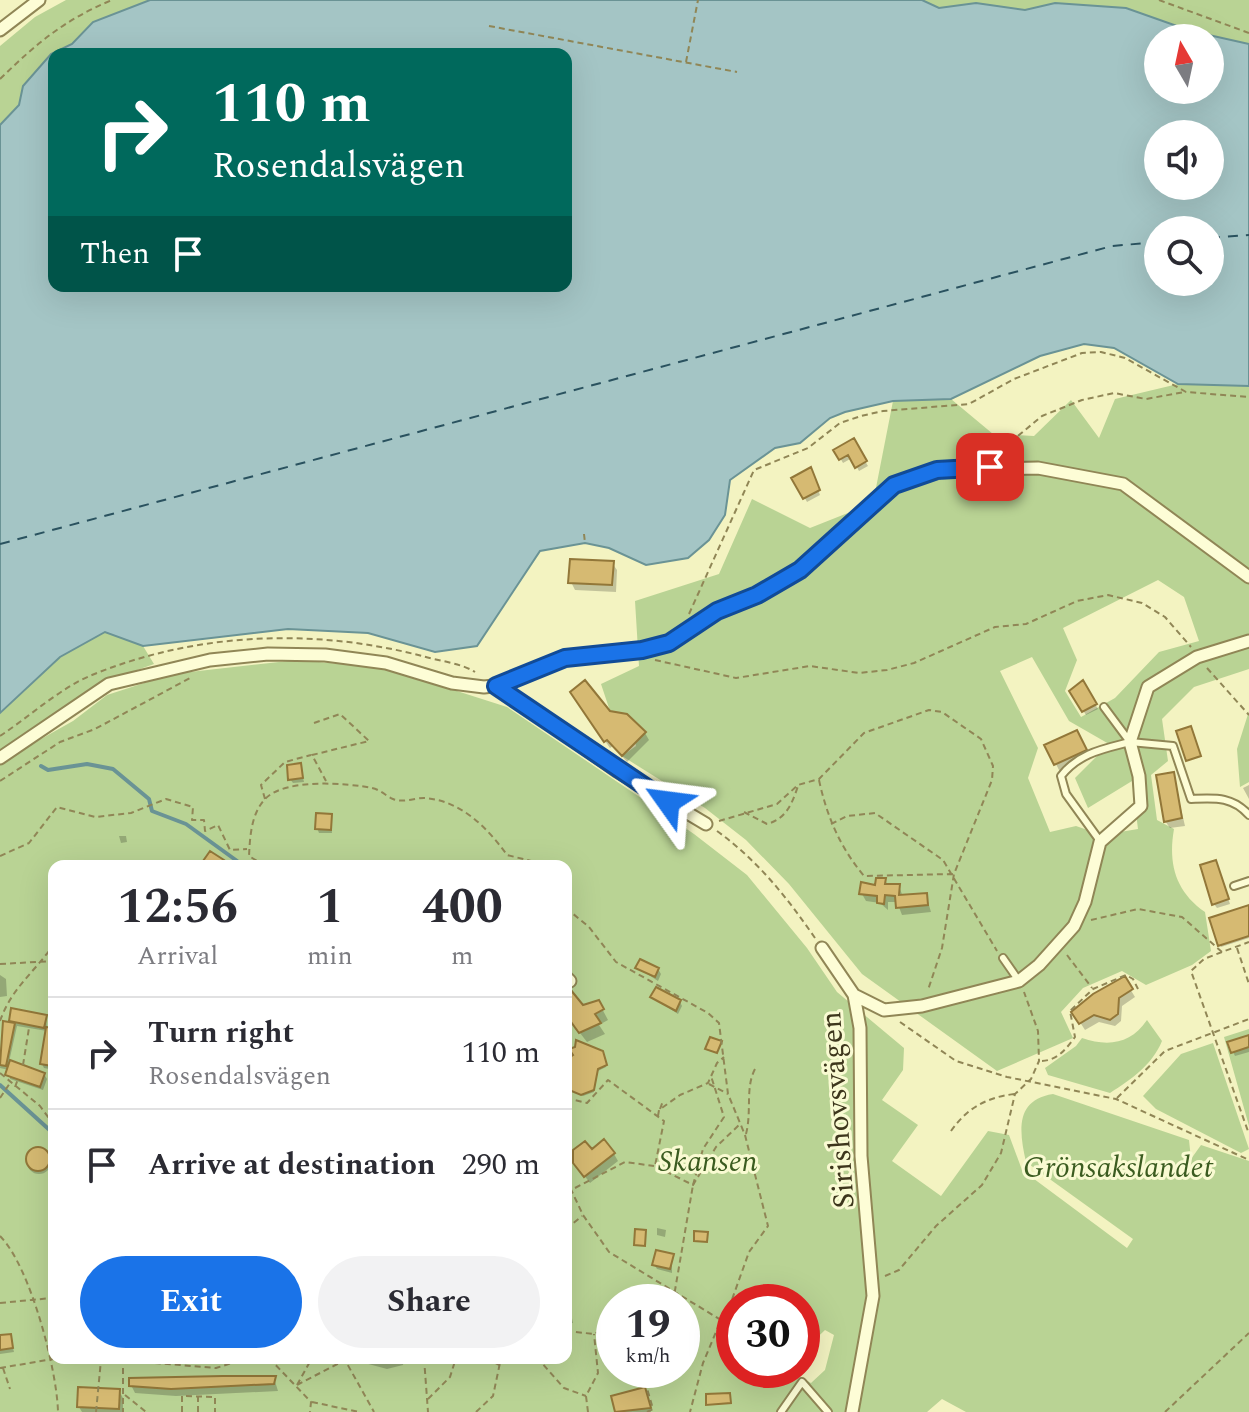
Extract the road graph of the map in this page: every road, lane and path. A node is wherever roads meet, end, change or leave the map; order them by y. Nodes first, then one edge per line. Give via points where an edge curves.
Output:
1 (39, 0) edge
2 (112, 0) edge
3 (698, 0) edge
4 (1159, 0) edge
5 (489, 26) dead end
6 (0, 30) edge
7 (1249, 33) edge
8 (685, 62) junction
9 (737, 72) dead end
10 (0, 79) edge
11 (1186, 392) junction
12 (1249, 397) edge
13 (990, 467) junction
14 (584, 534) dead end
15 (585, 543) dead end
16 (1249, 577) edge
17 (686, 631) junction
18 (1249, 641) edge
19 (647, 649) junction
20 (1197, 657) junction
21 (203, 662) junction
22 (496, 686) junction
23 (1104, 707) dead end
24 (1249, 715) edge
25 (314, 723) dead end
26 (0, 736) edge
27 (1130, 742) junction
28 (312, 755) junction
29 (0, 758) edge
30 (819, 779) junction
31 (0, 781) edge
32 (327, 782) junction
33 (798, 785) junction
34 (265, 799) junction
35 (744, 812) junction
36 (1249, 815) edge
37 (706, 824) junction
38 (831, 824) junction
39 (1100, 842) junction
40 (249, 849) junction
41 (0, 856) edge
42 (255, 860) edge
43 (527, 860) edge
44 (954, 874) junction
45 (1249, 881) edge
46 (1234, 886) dead end
47 (572, 913) edge
48 (1074, 926) junction
49 (1249, 942) edge
50 (1058, 944) junction
51 (1236, 947) junction
52 (822, 948) joint
53 (48, 952) edge
54 (1222, 952) junction
55 (1003, 958) joint
56 (42, 961) junction
57 (48, 961) edge
58 (0, 964) edge
59 (1019, 981) junction
60 (1249, 984) edge
61 (1093, 989) junction
62 (1138, 989) dead end
63 (854, 995) junction
64 (922, 1006) junction
65 (884, 1010) junction
66 (1249, 1019) edge
67 (0, 1021) edge
68 (29, 1028) dead end
69 (1213, 1031) junction
70 (724, 1057) junction
71 (1039, 1061) junction
72 (23, 1065) dead end
73 (755, 1069) dead end
74 (0, 1073) edge
75 (711, 1076) junction
76 (18, 1079) dead end
77 (1031, 1079) junction
78 (708, 1083) junction
79 (9, 1084) junction
80 (15, 1088) junction
81 (728, 1094) junction
82 (1015, 1094) junction
83 (0, 1098) edge
84 (572, 1099) edge
85 (1116, 1099) junction
86 (663, 1101) dead end
87 (659, 1110) junction
88 (48, 1117) edge
89 (658, 1117) junction
90 (739, 1125) junction
91 (951, 1131) dead end
92 (1249, 1134) edge
93 (745, 1135) junction
94 (1249, 1160) edge
95 (655, 1166) junction
96 (693, 1185) junction
97 (573, 1189) joint
98 (583, 1215) junction
99 (572, 1224) edge
100 (0, 1236) edge
101 (873, 1281) junction
102 (657, 1284) edge
103 (673, 1284) edge
104 (739, 1284) edge
105 (48, 1298) edge
106 (31, 1299) junction
107 (0, 1303) edge
108 (572, 1332) edge
109 (716, 1332) edge
110 (1249, 1333) edge
111 (594, 1334) joint
112 (48, 1350) edge
113 (48, 1359) edge
114 (52, 1364) edge
115 (101, 1364) edge
116 (123, 1364) edge
117 (168, 1364) edge
118 (229, 1364) edge
119 (275, 1364) edge
120 (309, 1364) edge
121 (337, 1364) edge
122 (347, 1364) edge
123 (424, 1364) edge
124 (454, 1364) edge
125 (543, 1364) edge
126 (179, 1365) joint
127 (500, 1365) edge
128 (1, 1368) edge
129 (297, 1385) junction
130 (647, 1388) edge
131 (10, 1389) dead end
132 (124, 1394) junction
133 (199, 1396) junction
134 (586, 1396) junction
135 (427, 1399) junction
136 (311, 1402) junction
137 (58, 1412) edge
138 (96, 1412) edge
139 (123, 1412) edge
140 (146, 1412) edge
141 (182, 1412) edge
142 (198, 1412) edge
143 (215, 1412) edge
144 (310, 1412) edge
145 (359, 1412) edge
146 (374, 1412) edge
147 (428, 1412) edge
148 (476, 1412) edge
149 (588, 1412) edge
150 (647, 1412) edge
151 (690, 1412) edge
152 (781, 1412) edge
153 (828, 1412) edge
154 (852, 1412) edge
155 (1165, 1412) edge

1 - 6 street
2 - 10 path via 45,35
3 - 8 path
4 - 7 path
5 - 8 path
8 - 9 path
11 - 12 path
11 - 13 path via 1146,399 1114,393 1082,400 1042,416 993,457
11 - 17 path via 1125,358 1082,353 1014,379 969,404 883,411 840,423 808,448 754,470 687,618
13 - 16 street via 1038,468 1123,484
13 - 17 street via 937,470 894,485 800,570
14 - 15 path
17 - 19 street
18 - 20 street
19 - 20 path via 654,660 736,678 810,666 859,673 887,670 995,627 1026,624 1077,601 1108,595 1142,603 1165,617 1184,634
19 - 22 street via 565,658
20 - 24 path
20 - 27 street via 1148,687
21 - 22 street via 268,654 325,655 386,663 462,685
21 - 29 street via 109,684
21 - 31 path via 197,674 60,742
22 - 26 path via 470,669 366,642 246,639 156,655 89,676
22 - 37 street via 617,771
23 - 27 lane
25 - 28 path via 340,714 369,741
27 - 36 lane via 1173,746 1191,799 1224,798
27 - 39 street via 1141,806
27 - 39 lane via 1071,762 1061,776 1066,794
28 - 32 path
28 - 34 path via 285,762 261,785
30 - 33 path
30 - 38 path
30 - 44 path via 864,733 929,710 959,722 981,739 993,766
32 - 34 path via 289,788
32 - 43 path via 372,788 395,800 439,801 471,815 507,855
33 - 35 path via 777,804
33 - 35 path via 793,802 776,821 767,824
34 - 40 path via 250,828
35 - 37 path
37 - 52 path via 784,893
38 - 44 path via 875,813 943,860
38 - 44 path via 864,876
39 - 48 street
40 - 41 path via 230,850 218,825 205,831 204,820 192,820 193,807 166,799 145,809 95,817 57,807 29,843
40 - 42 path
44 - 55 path
44 - 64 path via 942,948
45 - 46 lane
47 - 70 path via 616,962 719,1023
48 - 50 street
48 - 54 path via 1123,910 1167,914 1182,917
49 - 51 path
50 - 59 street
50 - 61 path
51 - 54 path
51 - 60 path
52 - 63 street, Sirishovsvägen
53 - 56 path
54 - 69 path via 1191,971
55 - 59 lane
56 - 57 path
56 - 58 path
56 - 67 path via 23,977
59 - 64 street
59 - 71 path via 1038,1031
61 - 62 path via 1126,975
61 - 71 path via 1070,1011 1075,1037 1065,1051
63 - 65 street
63 - 101 street, Sirishovsvägen
64 - 65 street
65 - 77 path via 956,1061
66 - 69 path
68 - 72 path
69 - 85 path via 1165,1051
69 - 92 path
70 - 75 path
70 - 81 path
71 - 77 path
73 - 93 path
74 - 79 path
75 - 78 path
75 - 96 path, bridge via 724,1117 703,1149
76 - 80 path
77 - 82 path
77 - 85 path
78 - 81 path
78 - 87 path
79 - 80 path
79 - 83 path
80 - 88 path
81 - 90 path
82 - 91 path via 965,1111
82 - 101 path via 1001,1153 982,1185 936,1226 899,1270
84 - 89 path via 587,1103 608,1080
85 - 94 path
86 - 87 path
87 - 89 path
89 - 95 path via 664,1121
90 - 93 path
90 - 96 path via 716,1147
93 - 104 path via 768,1226 749,1252
95 - 96 path
95 - 97 path via 625,1162
96 - 103 path
97 - 98 path
98 - 99 path
98 - 102 path via 609,1252
100 - 106 path via 15,1251
101 - 154 street, Sirishovsvägen
105 - 106 path
106 - 107 path
106 - 112 path
108 - 111 path
109 - 151 path
110 - 155 path
111 - 134 path via 598,1373
113 - 128 path
114 - 137 path
115 - 138 path
116 - 132 path
117 - 126 path
118 - 126 path
119 - 129 path
120 - 129 path
121 - 129 path
122 - 146 path
123 - 135 path
124 - 135 path via 450,1377
125 - 134 path via 564,1388
127 - 148 path via 493,1396
128 - 131 path
129 - 136 path
130 - 150 path via 653,1409
132 - 139 path
132 - 140 path
133 - 141 path via 182,1396
133 - 142 path
133 - 143 path via 215,1397
134 - 149 path
135 - 147 path
136 - 144 path
136 - 145 path
152 - 153 lane via 802,1382

